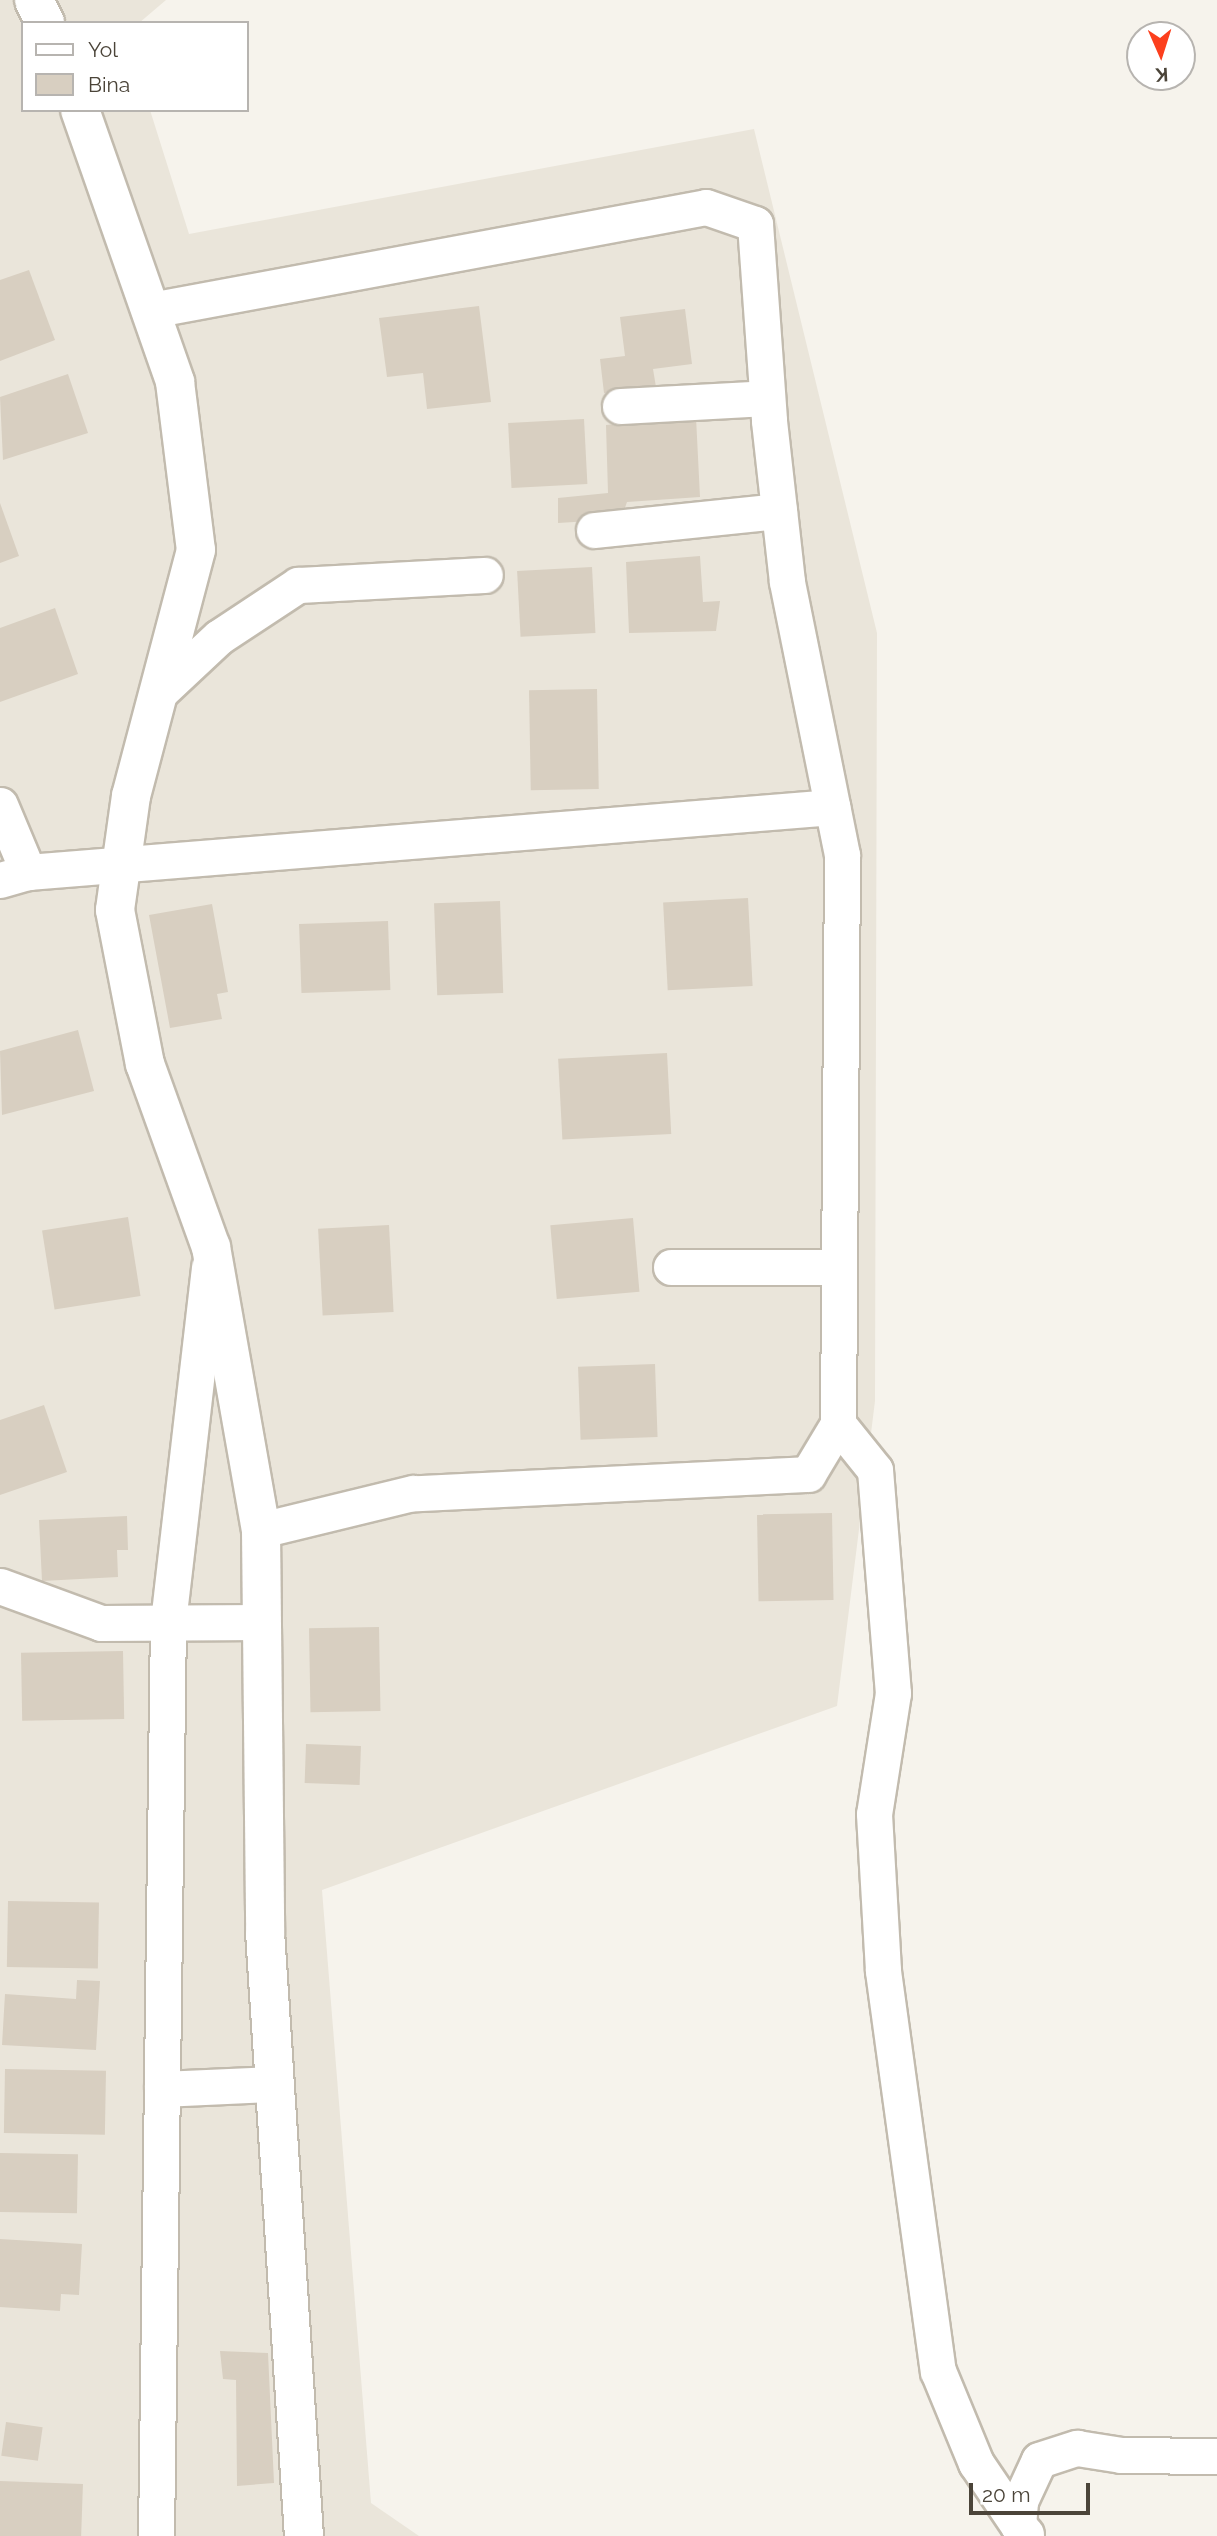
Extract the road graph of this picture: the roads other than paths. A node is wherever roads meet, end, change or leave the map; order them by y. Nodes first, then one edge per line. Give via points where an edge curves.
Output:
1 (34, 0) edge
2 (44, 21) edge
3 (81, 112) edge
4 (151, 310) junction
5 (767, 398) junction
6 (620, 406) dead end
7 (779, 510) junction
8 (594, 530) dead end
9 (485, 575) dead end
10 (158, 694) junction
11 (0, 805) edge
12 (832, 807) junction
13 (121, 868) junction
14 (14, 876) edge
15 (211, 1247) junction
16 (836, 1267) junction
17 (671, 1268) dead end
18 (838, 1424) junction
19 (261, 1530) junction
20 (0, 1586) edge
21 (168, 1622) junction
22 (262, 1622) junction
23 (274, 2084) junction
24 (162, 2089) junction
25 (1217, 2456) edge
26 (1023, 2531) edge
27 (156, 2536) edge
28 (304, 2536) edge

1 - 2 street
3 - 4 street
4 - 5 street via 706,207 755,223
4 - 10 street via 175,382 197,550
5 - 6 street
5 - 7 street
7 - 8 street
7 - 12 street via 787,582
9 - 10 street via 298,585 219,637
10 - 13 street via 131,796
11 - 14 street
12 - 13 street
12 - 16 street via 842,855
13 - 14 street
13 - 15 street via 115,909 145,1064
15 - 19 street
15 - 21 street
16 - 17 street
16 - 18 street
18 - 19 street via 808,1474 413,1493
18 - 26 street via 875,1470 893,1693 874,1814 883,1971 938,2371 976,2463
19 - 22 street
20 - 21 street via 101,1623
21 - 22 street
21 - 24 street
22 - 23 street via 265,1933
23 - 24 street
23 - 28 street
24 - 27 street
25 - 26 street via 1121,2455 1077,2448 1039,2460 1020,2501

